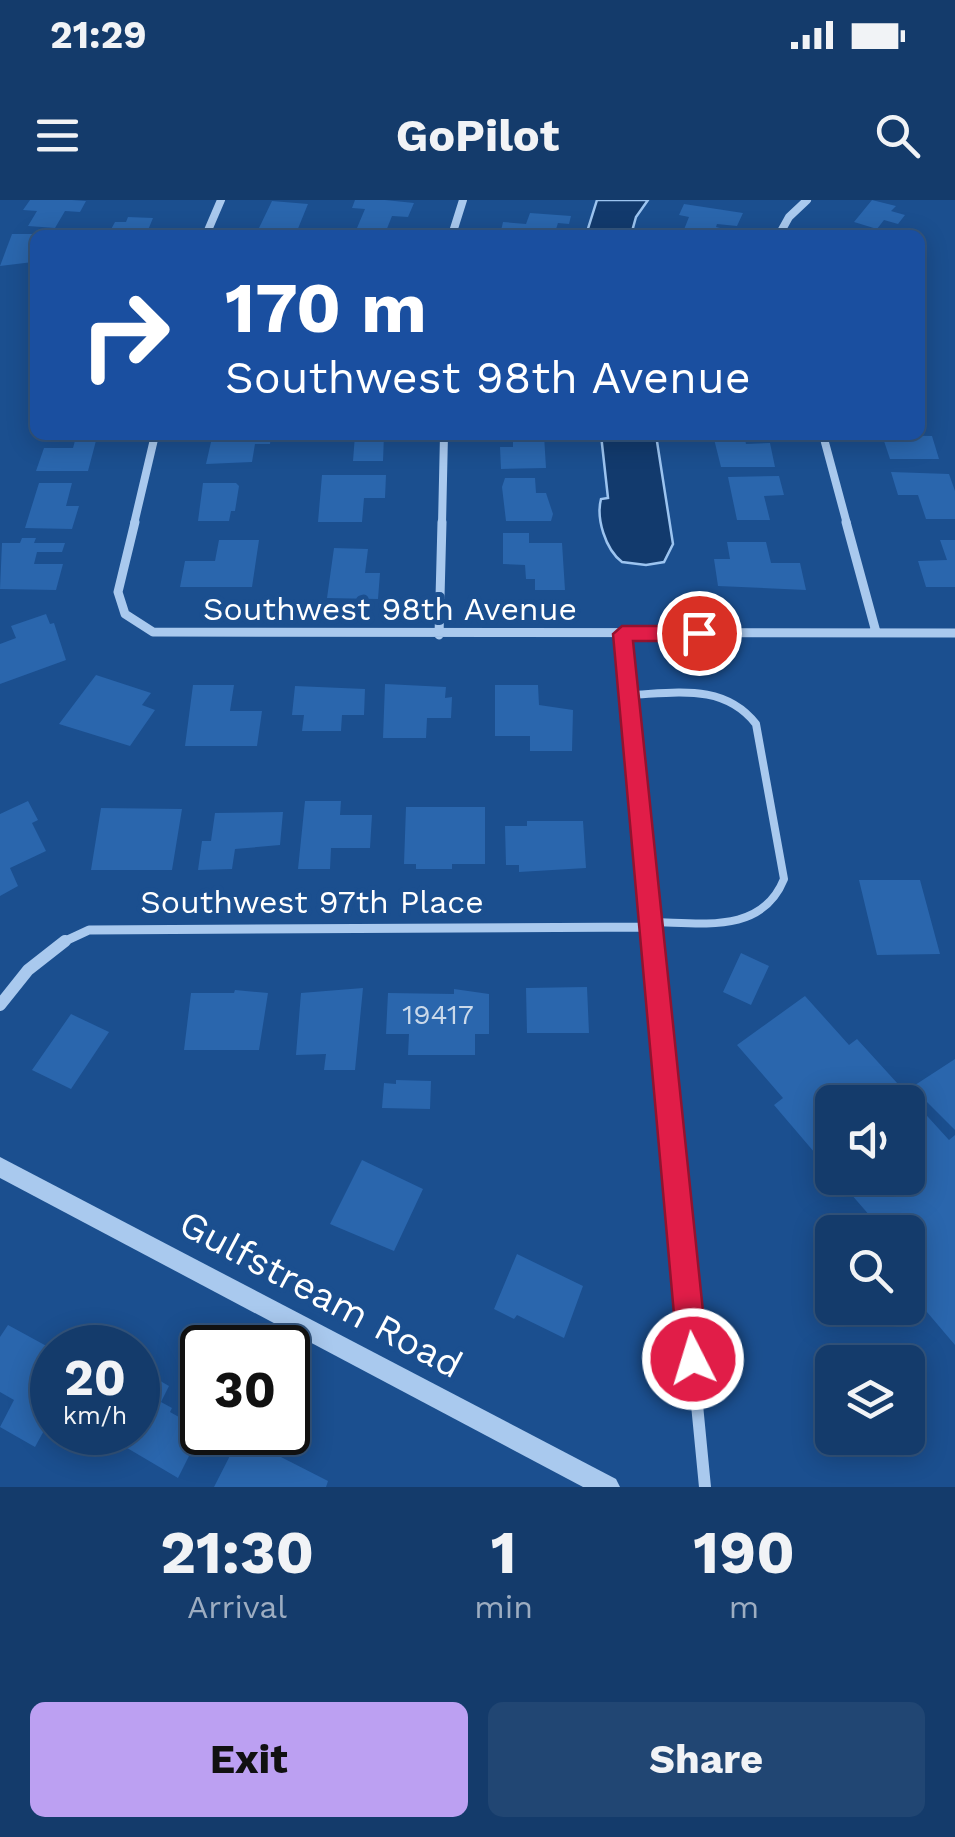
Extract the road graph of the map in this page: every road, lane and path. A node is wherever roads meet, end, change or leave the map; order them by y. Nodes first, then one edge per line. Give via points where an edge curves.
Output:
1 (221, 200) edge
2 (463, 200) edge
3 (806, 200) edge
4 (208, 230) edge
5 (454, 230) edge
6 (782, 230) edge
7 (155, 440) edge
8 (444, 440) edge
9 (824, 440) edge
10 (876, 632) junction
11 (955, 632) edge
12 (622, 634) junction
13 (439, 635) junction
14 (629, 695) junction
15 (653, 924) junction
16 (0, 1005) edge
17 (0, 1168) edge
18 (608, 1487) edge
19 (706, 1487) edge

1 - 4 street
2 - 5 street
3 - 6 street
7 - 13 street, Southwest 98th Avenue via 118,592 130,619 164,634
8 - 13 street
9 - 10 street
10 - 11 street, Southwest 98th Avenue
10 - 12 street, Southwest 98th Avenue
12 - 13 street, Southwest 98th Avenue
12 - 14 street
14 - 15 street
14 - 15 lane via 713,694 746,708 756,724 784,879 768,911 750,920
15 - 16 street, Southwest 97th Place via 89,930 34,963
15 - 19 street
17 - 18 street, Gulfstream Road

